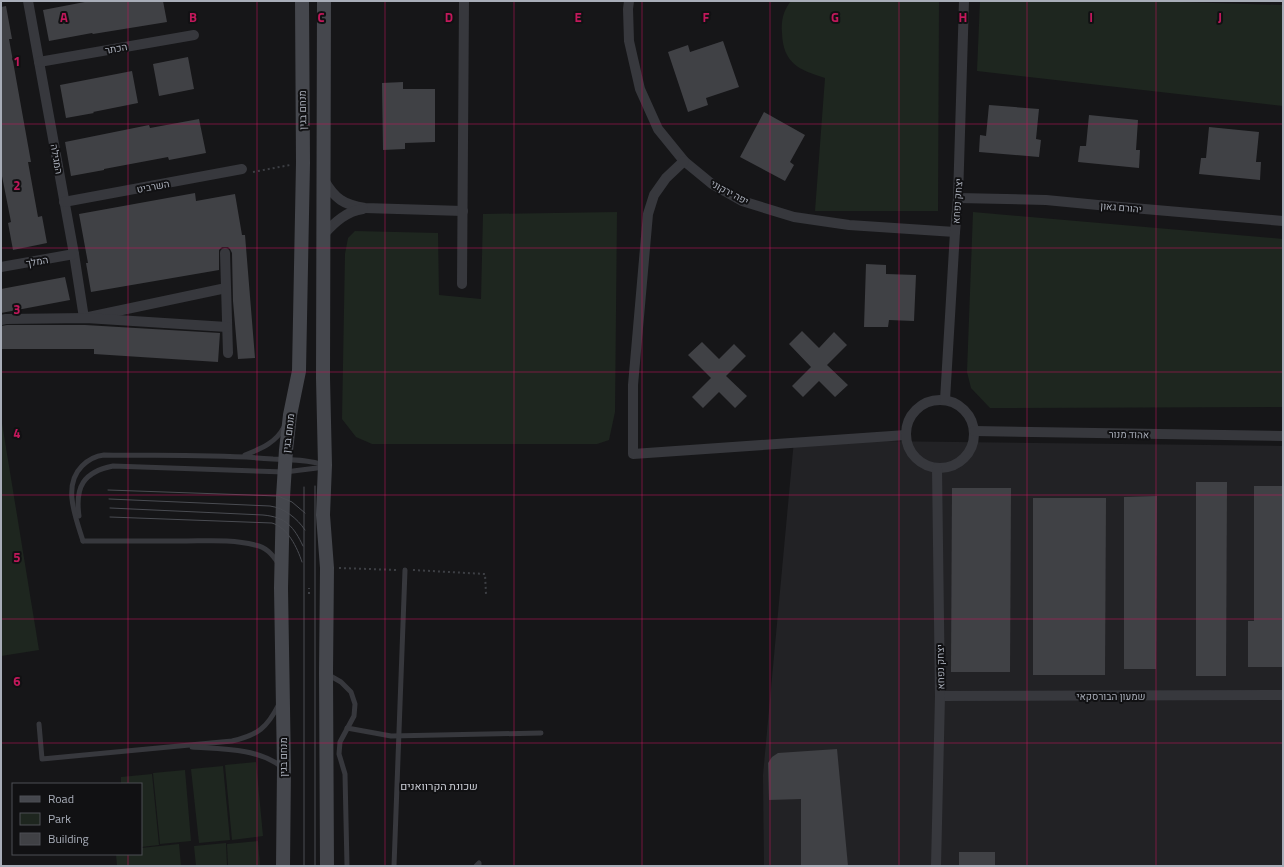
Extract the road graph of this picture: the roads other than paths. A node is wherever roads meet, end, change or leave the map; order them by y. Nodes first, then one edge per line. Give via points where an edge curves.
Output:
1 (28, 1) edge
2 (302, 1) edge
3 (324, 1) edge
4 (464, 1) edge
5 (629, 1) edge
6 (964, 1) edge
7 (194, 35) dead end
8 (39, 62) junction
9 (684, 161) junction
10 (242, 169) dead end
11 (324, 180) junction
12 (958, 198) junction
13 (64, 202) junction
14 (365, 208) junction
15 (463, 211) junction
16 (1283, 221) edge
17 (955, 232) junction
18 (324, 234) junction
19 (225, 253) dead end
20 (74, 254) junction
21 (1, 267) edge
22 (462, 284) dead end
23 (226, 288) junction
24 (84, 318) junction
25 (1, 320) edge
26 (227, 328) junction
27 (228, 353) dead end
28 (945, 400) junction
29 (290, 415) junction
30 (974, 432) junction
31 (906, 435) junction
32 (1283, 436) edge
33 (242, 456) junction
34 (325, 465) junction
35 (285, 466) junction
36 (937, 468) junction
37 (83, 541) junction
38 (282, 570) junction
39 (405, 570) road end
40 (326, 673) junction
41 (1283, 695) edge
42 (940, 696) junction
43 (283, 697) junction
44 (39, 724) dead end
45 (347, 728) junction
46 (542, 733) dead end
47 (399, 736) junction
48 (173, 746) junction
49 (284, 768) junction
50 (283, 866) edge
51 (327, 866) edge
52 (347, 866) edge
53 (394, 866) edge
54 (936, 866) edge

1 - 8 street, המגילה
2 - 29 street, מנחם בגין via 301,304 299,371
3 - 11 street
4 - 15 street
5 - 9 street, יפה ירקוני via 629,41 640,89 658,129
6 - 12 street, יצחק נפחא
7 - 8 street, הכתר
8 - 13 street, המגילה
9 - 17 street, יפה ירקוני via 712,184 742,201 794,217
9 - 31 street via 654,194 648,214 633,385 632,454
10 - 13 street, השרביט
11 - 14 street via 339,199 351,206
11 - 18 street
12 - 16 street, יהורם גאון via 1046,200
12 - 17 street, יצחק נפחא
13 - 20 street, המגילה
14 - 15 street
14 - 18 street via 345,215
15 - 22 street
17 - 28 street, יצחק נפחא
18 - 34 street
19 - 23 street
20 - 21 street, המלך
20 - 24 street, המגילה
23 - 24 street
23 - 26 street
24 - 25 street
24 - 26 street
26 - 27 street
28 - 30 street via 958,405 967,413
28 - 31 street via 922,405 913,413 907,423
29 - 33 lane via 283,430 270,444
29 - 35 street, מנחם בגין
30 - 32 street, אהוד מנור
30 - 36 street via 973,443 960,463 949,468
31 - 36 street via 914,457 923,464
33 - 35 lane
33 - 37 lane via 104,455 91,458 78,470 72,485 75,514
34 - 35 lane via 317,468
34 - 35 lane via 316,462
34 - 40 street
35 - 37 lane via 102,468 83,481 79,491 78,514
35 - 38 street, מנחם בגין
36 - 42 street, יצחק נפחא
37 - 38 lane via 237,542 256,545 270,553
38 - 43 street, מנחם בגין
39 - 47 lane
40 - 45 lane via 351,692 355,704 354,716
40 - 51 street
41 - 42 street, שמעון הבורסקאי
42 - 54 street, יצחק נפחא
43 - 48 lane via 266,724 255,734 232,741
43 - 49 street, מנחם בגין
44 - 48 lane via 42,759
45 - 47 lane
45 - 52 lane via 340,742 339,754 345,774
46 - 47 lane
47 - 53 lane
48 - 49 lane via 260,754
49 - 50 street, מנחם בגין

